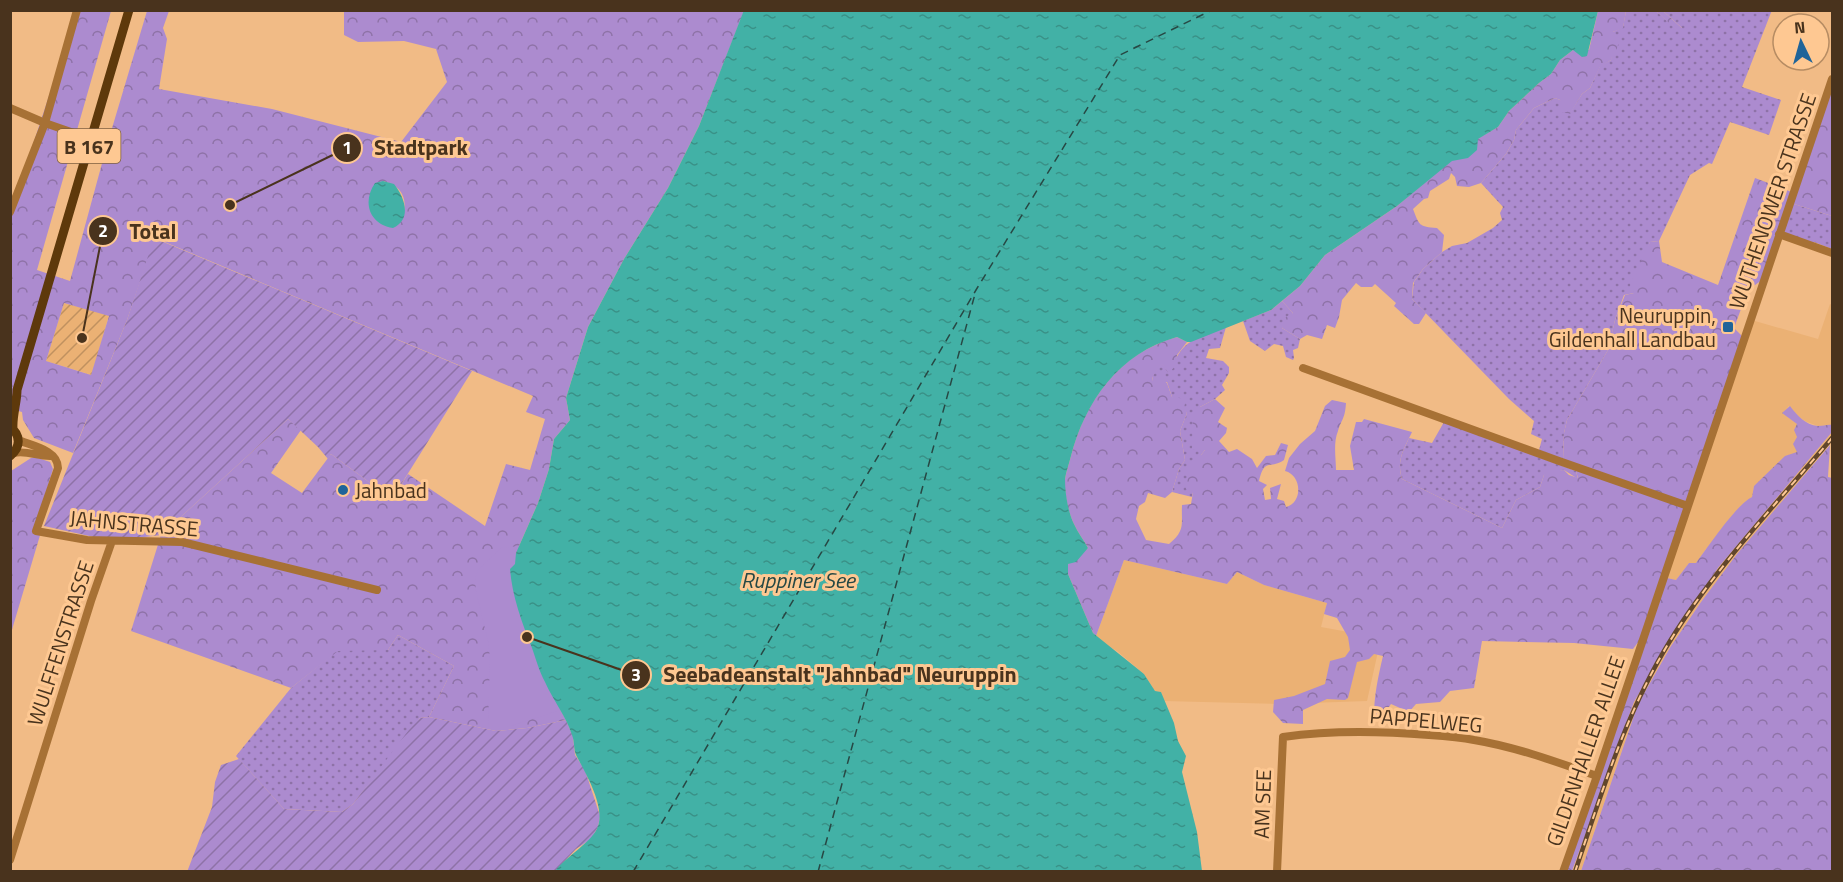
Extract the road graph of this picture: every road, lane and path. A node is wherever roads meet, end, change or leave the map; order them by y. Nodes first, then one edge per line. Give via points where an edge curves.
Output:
1 (77, 10) edge
2 (129, 10) edge
3 (1833, 79) edge
4 (10, 108) edge
5 (45, 123) junction
6 (91, 138) junction
7 (10, 212) edge
8 (1779, 234) junction
9 (1833, 253) edge
10 (1303, 368) dead end
11 (16, 390) junction
12 (10, 400) edge
13 (12, 428) edge
14 (18, 440) junction
15 (12, 454) edge
16 (52, 456) junction
17 (1688, 506) junction
18 (112, 541) junction
19 (377, 590) dead end
20 (1642, 642) joint
21 (1283, 737) joint
22 (1597, 776) junction
23 (10, 860) edge
24 (1277, 872) edge
25 (1563, 872) edge

1 - 5 street
2 - 6 main road, B 167
3 - 8 street, WUTHENOWER STRASSE
4 - 5 street
5 - 6 street
5 - 7 street
6 - 11 main road, B 167
8 - 9 street
8 - 17 street, WUTHENOWER STRASSE
10 - 17 street
11 - 12 main road, B 167
11 - 13 main road, B 167
13 - 14 main road, B 167
14 - 15 main road
14 - 16 street
15 - 16 street
16 - 18 street, JAHNSTRASSE via 58,461 58,468 36,531
17 - 20 street, WUTHENOWER STRASSE
18 - 19 street, JAHNSTRASSE via 182,542
18 - 23 street, WULFFENSTRASSE
20 - 22 street, GILDENHALLER ALLEE
21 - 22 street, PAPPELWEG via 1395,732 1460,738 1541,757
21 - 24 street, AM SEE
22 - 25 street, GILDENHALLER ALLEE

